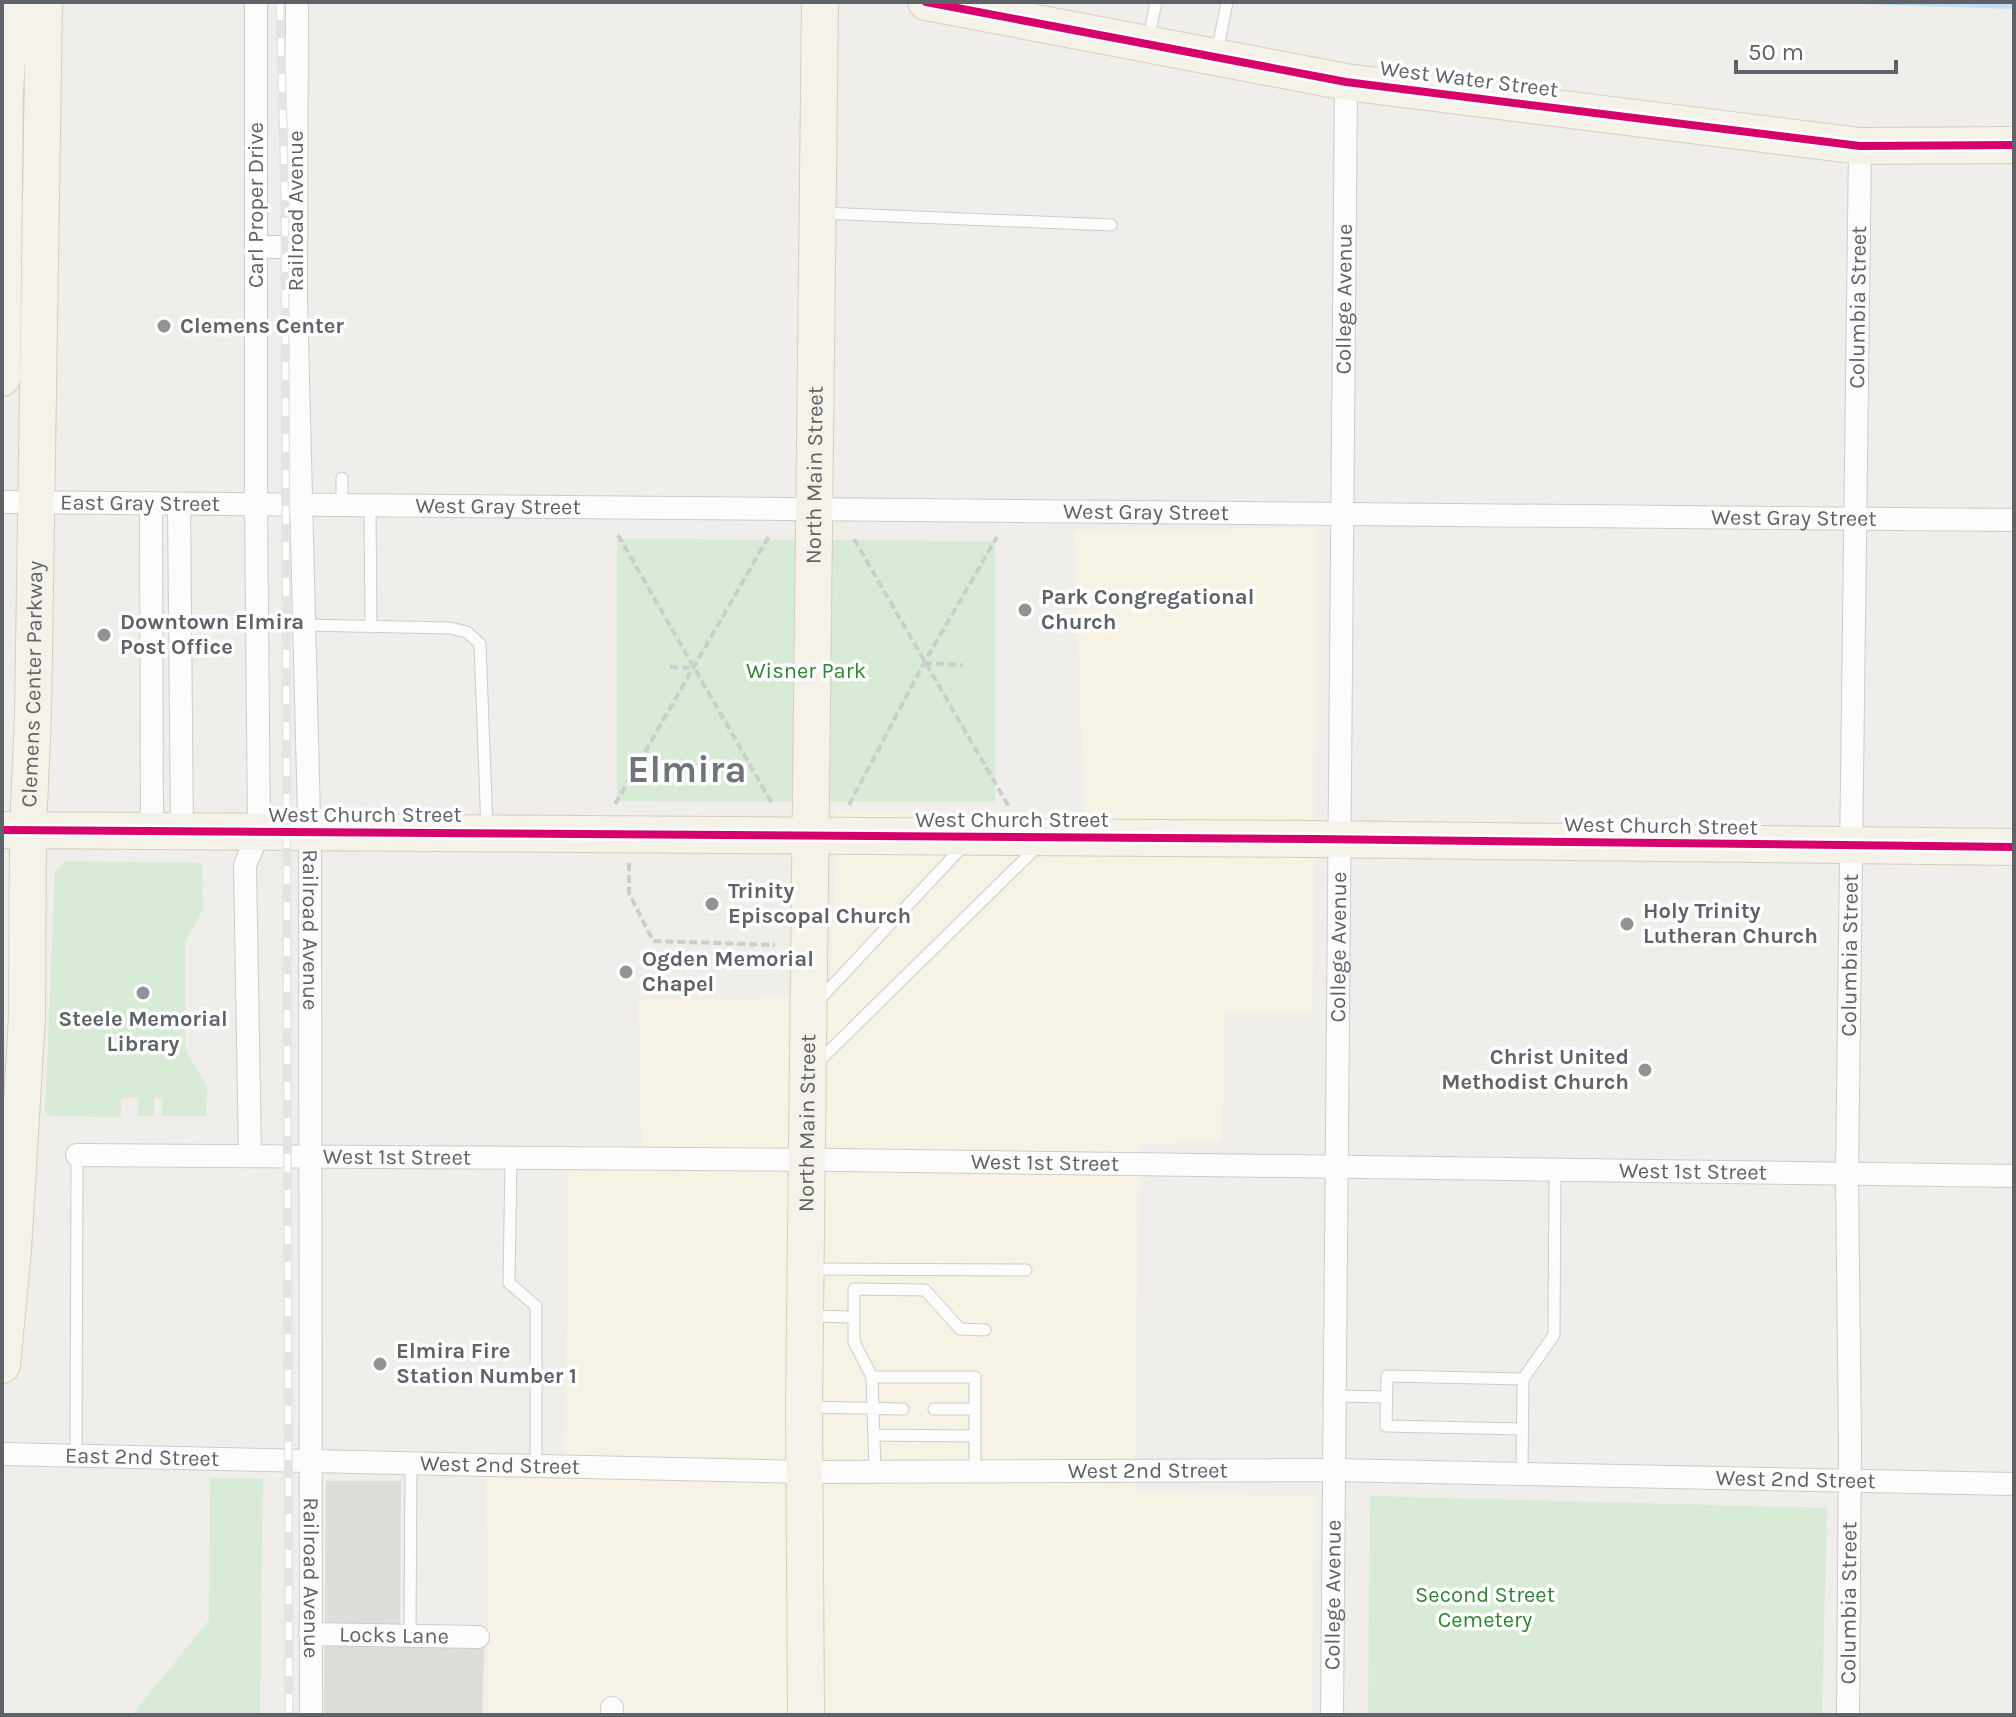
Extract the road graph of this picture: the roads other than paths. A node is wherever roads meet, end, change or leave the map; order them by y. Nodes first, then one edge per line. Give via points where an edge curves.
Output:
1 (11, 2) edge
2 (44, 2) edge
3 (256, 2) edge
4 (297, 2) edge
5 (820, 2) edge
6 (926, 2) edge
7 (1156, 2) edge
8 (1227, 2) edge
9 (1147, 44) junction
10 (1216, 57) junction
11 (1346, 82) junction
12 (2014, 145) edge
13 (1860, 146) junction
14 (817, 213) junction
15 (1111, 225) dead end
16 (4, 241) edge
17 (256, 247) junction
18 (296, 247) junction
19 (2, 378) edge
20 (342, 478) dead end
21 (19, 502) edge
22 (151, 503) junction
23 (179, 504) junction
24 (256, 505) junction
25 (290, 505) junction
26 (342, 505) junction
27 (370, 506) junction
28 (814, 508) junction
29 (1342, 513) junction
30 (1854, 519) junction
31 (2014, 520) edge
32 (303, 625) junction
33 (371, 627) junction
34 (13, 830) edge
35 (167, 832) junction
36 (259, 832) junction
37 (309, 833) junction
38 (488, 834) junction
39 (811, 837) junction
40 (971, 838) junction
41 (1046, 838) junction
42 (1339, 840) junction
43 (1850, 847) junction
44 (2014, 847) edge
45 (809, 1010) junction
46 (808, 1071) junction
47 (77, 1155) joint
48 (250, 1156) junction
49 (309, 1157) junction
50 (511, 1158) junction
51 (808, 1160) junction
52 (1336, 1168) junction
53 (1555, 1171) junction
54 (1847, 1175) junction
55 (2014, 1176) edge
56 (807, 1269) junction
57 (1026, 1270) dead end
58 (806, 1315) junction
59 (853, 1317) junction
60 (985, 1330) dead end
61 (2, 1365) edge
62 (872, 1377) junction
63 (1523, 1379) junction
64 (1335, 1396) junction
65 (1386, 1397) junction
66 (804, 1407) junction
67 (873, 1409) junction
68 (903, 1409) dead end
69 (934, 1409) dead end
70 (974, 1409) junction
71 (1522, 1429) junction
72 (874, 1435) junction
73 (974, 1436) junction
74 (2, 1454) edge
75 (76, 1456) junction
76 (281, 1460) joint
77 (310, 1461) junction
78 (411, 1463) junction
79 (536, 1466) junction
80 (1334, 1470) junction
81 (875, 1471) junction
82 (975, 1471) junction
83 (805, 1472) junction
84 (1522, 1474) junction
85 (1850, 1479) junction
86 (2014, 1484) edge
87 (310, 1634) junction
88 (410, 1636) junction
89 (478, 1637) dead end
90 (311, 1715) edge
91 (806, 1715) edge
92 (1332, 1715) edge
93 (1848, 1715) edge

1 - 16 main road
2 - 21 main road, Clemens Center Parkway
3 - 17 street, Carl Proper Drive
4 - 18 street, Railroad Avenue
5 - 14 main road, North Main Street
6 - 9 main road, West Water Street
7 - 9 lane
8 - 10 lane
9 - 10 main road, West Water Street
10 - 11 main road, West Water Street
11 - 13 main road, West Water Street
11 - 29 street, College Avenue
12 - 13 main road, West Water Street
13 - 30 street, Columbia Street
14 - 15 lane
14 - 28 main road, North Main Street
16 - 19 main road
17 - 18 street
17 - 24 street, Carl Proper Drive
18 - 25 street, Railroad Avenue
20 - 26 lane
21 - 22 street, East Gray Street
21 - 34 main road, Clemens Center Parkway via 33,714
22 - 23 street, East Gray Street
22 - 35 street
23 - 24 street, East Gray Street
23 - 35 street
24 - 25 street, East Gray Street
24 - 36 street
25 - 26 street, West Gray Street
25 - 32 street, Railroad Avenue
26 - 27 street, West Gray Street
27 - 28 street, West Gray Street
27 - 33 lane
28 - 29 street, West Gray Street
28 - 39 main road, North Main Street
29 - 30 street, West Gray Street
29 - 42 street, College Avenue
30 - 31 street, West Gray Street
30 - 43 street, Columbia Street
32 - 33 lane
32 - 37 street, Railroad Avenue
33 - 38 lane via 450,628 467,632 480,644
34 - 35 main road, West Church Street
34 - 61 main road, Clemens Center Parkway via 27,1017
35 - 36 main road, West Church Street
36 - 37 main road, West Church Street
36 - 48 street via 245,865
37 - 38 main road, West Church Street
37 - 49 street, Railroad Avenue
38 - 39 main road, West Church Street
39 - 40 main road, West Church Street
39 - 45 main road, North Main Street
40 - 41 main road, West Church Street
40 - 45 lane
41 - 42 main road, West Church Street
41 - 46 lane
42 - 43 main road, West Church Street
42 - 52 street, College Avenue
43 - 44 main road, West Church Street
43 - 54 street, Columbia Street
45 - 46 main road, North Main Street
46 - 51 main road, North Main Street
47 - 48 street, West 1st Street
47 - 75 lane
48 - 49 street, West 1st Street
49 - 50 street, West 1st Street
49 - 77 street, Railroad Avenue
50 - 51 street, West 1st Street
50 - 79 lane via 509,1283 536,1306
51 - 52 street, West 1st Street
51 - 56 main road, North Main Street
52 - 53 street, West 1st Street
52 - 64 street, College Avenue
53 - 54 street, West 1st Street
53 - 63 lane via 1554,1335
54 - 55 street, West 1st Street
54 - 85 street, Columbia Street
56 - 57 lane
56 - 58 main road, North Main Street
58 - 59 lane
58 - 66 main road, North Main Street
59 - 60 lane via 854,1289 925,1290 960,1329
59 - 62 lane via 854,1342
62 - 67 lane
62 - 70 lane via 975,1377
63 - 65 lane via 1387,1376
63 - 71 lane
64 - 65 lane
64 - 80 street, College Avenue
65 - 71 lane via 1386,1426
66 - 67 lane
66 - 83 main road, North Main Street
67 - 68 lane
67 - 72 lane
69 - 70 lane
70 - 73 lane
71 - 84 lane
72 - 73 lane
72 - 81 lane
73 - 82 lane
74 - 75 street, East 2nd Street
75 - 76 street, East 2nd Street
76 - 77 street, West 2nd Street
77 - 78 street, West 2nd Street
77 - 87 street, Railroad Avenue
78 - 79 street, West 2nd Street
78 - 88 lane
79 - 83 street, West 2nd Street
80 - 82 street, West 2nd Street
80 - 84 street, West 2nd Street
80 - 92 street, College Avenue
81 - 82 street, West 2nd Street
81 - 83 street, West 2nd Street
83 - 91 main road, North Main Street
84 - 85 street, West 2nd Street
85 - 86 street, West 2nd Street
85 - 93 street, Columbia Street
87 - 88 street, Locks Lane
87 - 90 street, Railroad Avenue
88 - 89 street, Locks Lane

